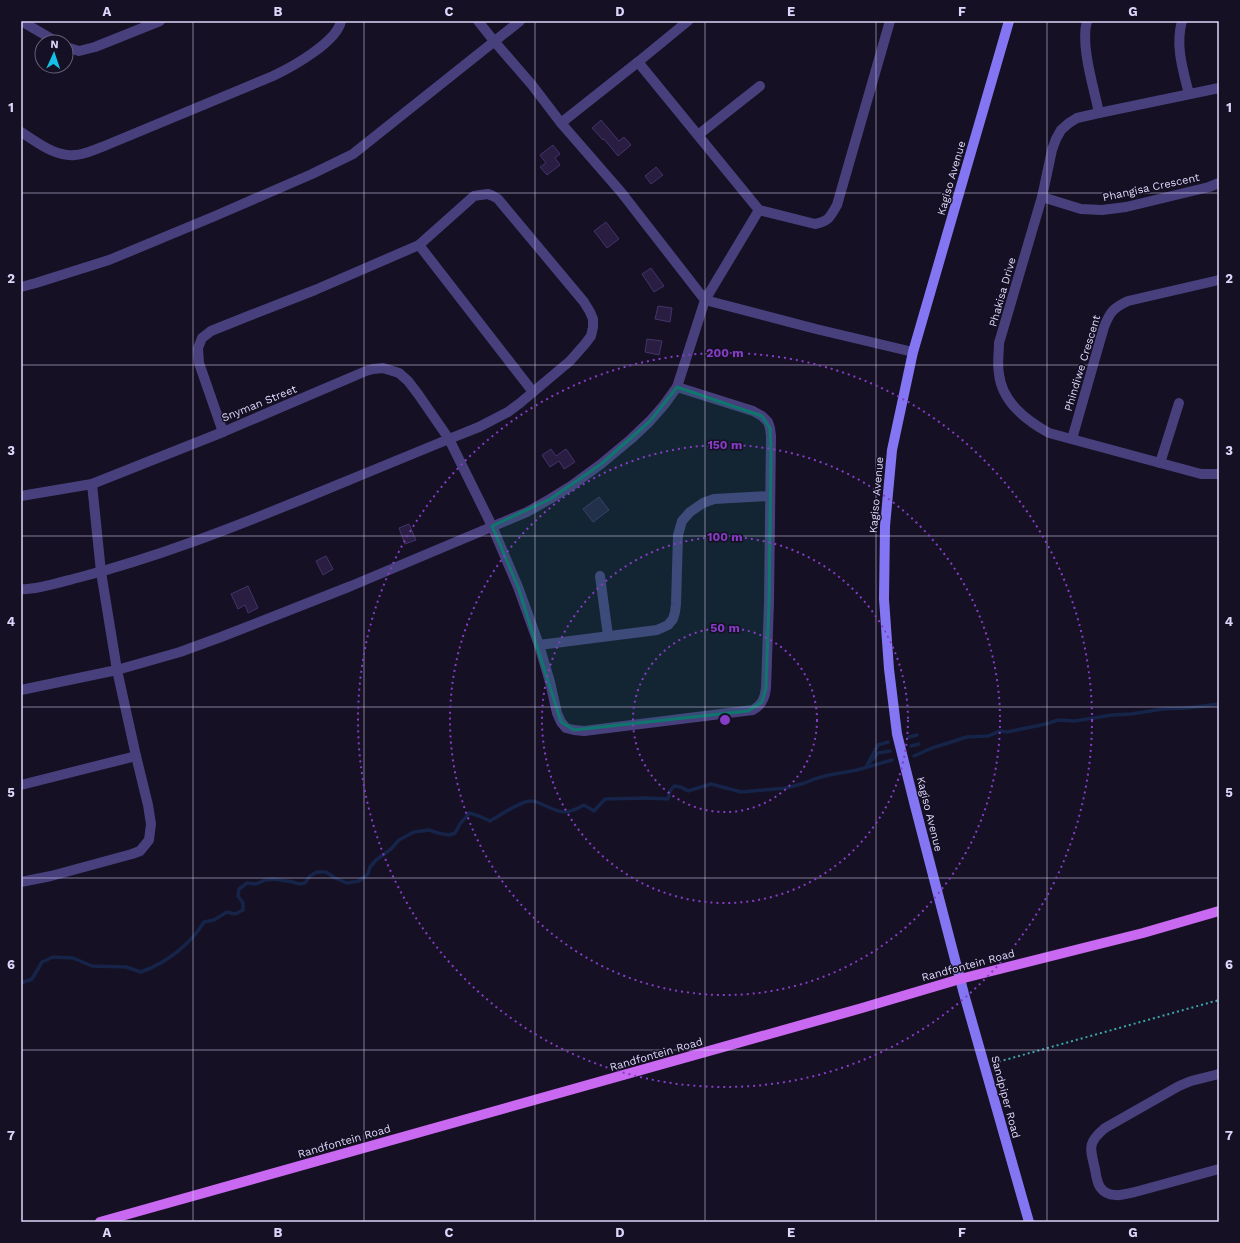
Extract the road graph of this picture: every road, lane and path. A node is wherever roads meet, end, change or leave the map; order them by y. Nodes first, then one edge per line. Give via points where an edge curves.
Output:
1 (21, 21) edge
2 (160, 21) edge
3 (341, 21) edge
4 (478, 21) edge
5 (520, 21) edge
6 (688, 21) edge
7 (890, 21) edge
8 (1009, 21) edge
9 (1087, 21) edge
10 (1182, 21) edge
11 (43, 34) edge
12 (494, 41) junction
13 (74, 49) edge
14 (638, 62) junction
15 (760, 86) dead end
16 (1219, 88) edge
17 (1189, 94) junction
18 (1099, 113) junction
19 (561, 123) junction
20 (21, 132) edge
21 (698, 135) junction
22 (1219, 183) edge
23 (1042, 197) junction
24 (759, 210) junction
25 (418, 245) junction
26 (1219, 280) edge
27 (21, 287) edge
28 (705, 300) junction
29 (913, 352) junction
30 (677, 387) junction
31 (533, 392) junction
32 (1179, 403) dead end
33 (223, 432) junction
34 (449, 439) junction
35 (1072, 439) junction
36 (1160, 463) junction
37 (1219, 474) edge
38 (92, 484) junction
39 (21, 496) edge
40 (770, 496) junction
41 (492, 526) junction
42 (101, 572) junction
43 (600, 576) dead end
44 (21, 589) edge
45 (608, 636) junction
46 (539, 645) junction
47 (117, 670) junction
48 (21, 690) edge
49 (136, 756) junction
50 (21, 785) edge
51 (21, 882) edge
52 (1219, 912) edge
53 (960, 979) junction
54 (1219, 1000) edge
55 (985, 1065) junction
56 (1219, 1074) edge
57 (1219, 1169) edge
58 (100, 1222) edge
59 (1029, 1222) edge

1 - 11 street
2 - 13 street via 95,47 80,51
3 - 20 street via 333,36 303,59 273,76 102,147 76,156 66,156
4 - 12 street
5 - 12 street
6 - 14 street
7 - 24 street via 848,169 837,205 830,218 816,224
8 - 29 street, Kagiso Avenue
9 - 18 street via 1087,55
10 - 17 street via 1180,56
12 - 19 street
12 - 27 street via 353,154 312,174 109,260
14 - 19 street
14 - 21 street
15 - 21 street
16 - 17 street, Phakisa Drive
17 - 18 street, Phakisa Drive
18 - 23 street, Phakisa Drive via 1077,118 1061,130 1052,150
19 - 28 street via 621,192
21 - 24 street
22 - 23 street, Phangisa Crescent via 1126,207 1102,210 1081,209
23 - 35 street, Phakisa Drive via 999,343 999,374 1005,394 1017,411 1032,424 1049,433
24 - 28 street
25 - 31 street
25 - 31 street, Snyman Street via 469,200 480,194 488,194 498,199 584,302 593,319 590,336 570,361
25 - 33 street, Snyman Street via 315,290 211,331 202,338 198,348 200,364
26 - 35 street, Phindiwe Crescent via 1128,301 1111,311 1104,327
28 - 29 street
28 - 30 street
29 - 53 street, Kagiso Avenue via 892,450 885,526 884,599 889,669 897,734
30 - 40 street via 753,411 768,422 771,436
30 - 41 street via 650,421 601,464 550,499 527,512
31 - 34 street via 508,412
32 - 36 street
33 - 34 street, Snyman Street via 373,368 384,368 399,373 408,381
33 - 38 street
34 - 41 street, Snyman Street
34 - 42 street via 261,516 146,559
35 - 36 street, Phakisa Drive
36 - 37 street, Phakisa Drive via 1201,474
38 - 39 street
38 - 42 street
40 - 45 street via 714,499 690,512 682,521 678,535 676,604 673,619 668,625 657,630
40 - 46 street, Snyman Street via 770,602 766,688 765,696 758,707 748,711 584,731 566,728 557,713
41 - 46 street, Snyman Street
41 - 47 street via 254,625 180,652
42 - 44 street via 31,589
42 - 47 street
43 - 45 street
45 - 46 street
47 - 48 street
47 - 49 street
49 - 50 street
49 - 51 street via 152,824 149,840 144,847 132,854
52 - 53 main road, Randfontein Road
53 - 55 street, Sandpiper Road
53 - 58 main road, Randfontein Road
54 - 55 path
55 - 59 street, Sandpiper Road
56 - 57 street via 1179,1086 1105,1128 1093,1140 1091,1153 1100,1187 1114,1195 1123,1196

